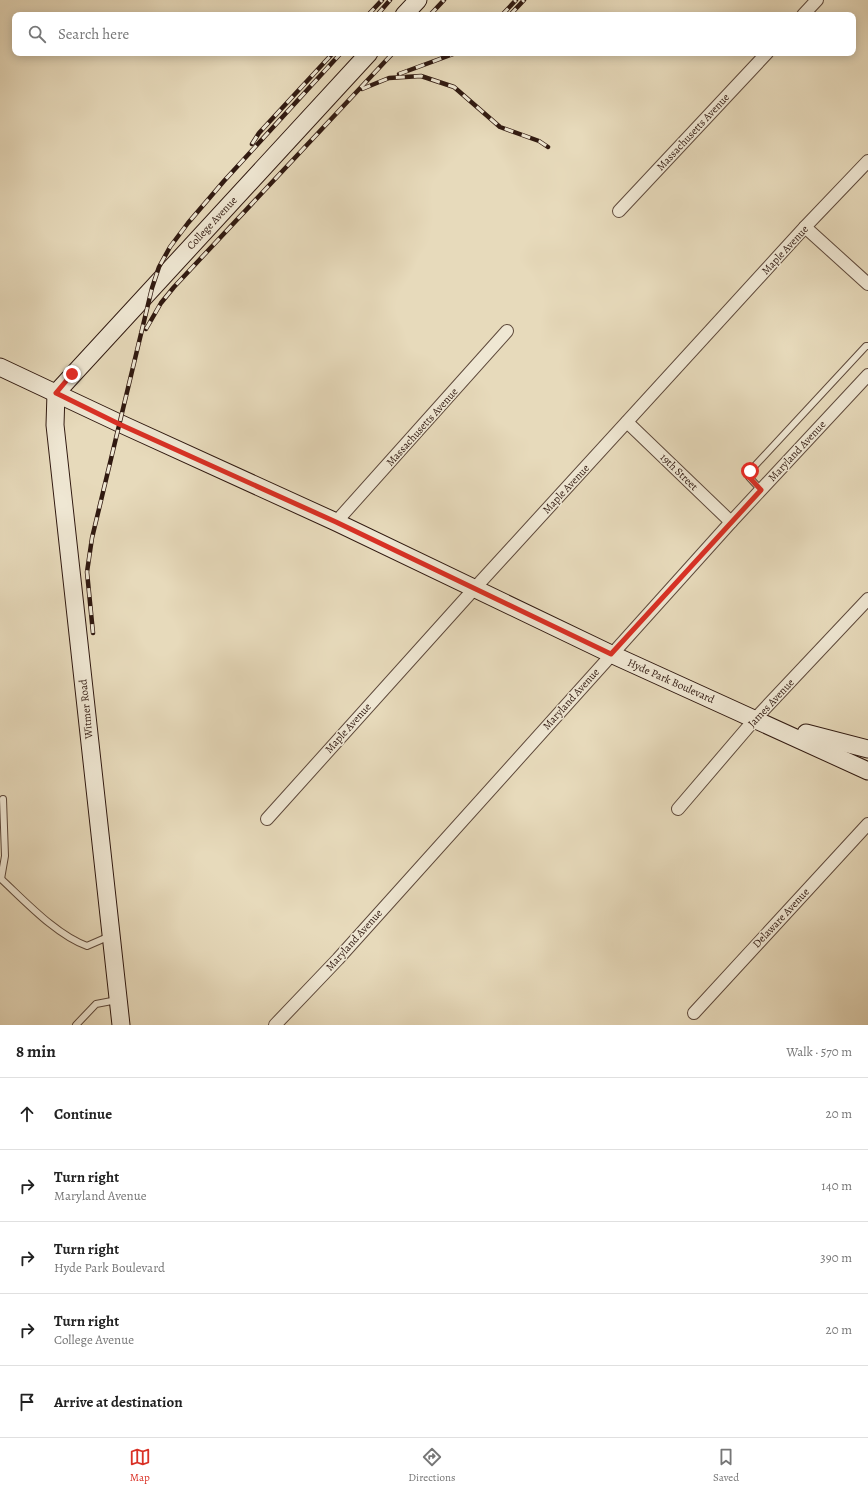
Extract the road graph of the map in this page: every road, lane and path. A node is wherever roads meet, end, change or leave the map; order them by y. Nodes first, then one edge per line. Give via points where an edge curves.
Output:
1 (418, 0) edge
2 (817, 0) edge
3 (407, 12) edge
4 (806, 12) edge
5 (366, 56) edge
6 (764, 56) edge
7 (868, 161) edge
8 (619, 211) dead end
9 (805, 227) junction
10 (868, 284) edge
11 (507, 331) dead end
12 (868, 346) edge
13 (0, 367) edge
14 (868, 375) edge
15 (56, 393) junction
16 (627, 422) junction
17 (761, 490) junction
18 (336, 522) junction
19 (731, 522) junction
20 (474, 589) junction
21 (868, 599) edge
22 (611, 654) junction
23 (755, 719) junction
24 (868, 749) edge
25 (868, 771) edge
26 (3, 798) dead end
27 (678, 809) dead end
28 (267, 819) dead end
29 (868, 824) edge
30 (0, 879) edge
31 (111, 935) junction
32 (119, 1000) junction
33 (694, 1013) dead end
34 (76, 1025) edge
35 (121, 1025) edge
36 (275, 1025) edge

1 - 3 main road
2 - 4 street
5 - 15 main road, College Avenue
6 - 8 street, Massachusetts Avenue
7 - 9 street, Maple Avenue
9 - 10 street
9 - 16 street, Maple Avenue
11 - 18 street, Massachusetts Avenue
12 - 17 lane via 750,471 749,477
13 - 15 main road, Hyde Park Boulevard
14 - 17 street, Maryland Avenue
15 - 18 main road, Hyde Park Boulevard
15 - 31 main road, Witmer Road via 55,425
16 - 19 street, 19th Street
16 - 20 street, Maple Avenue
17 - 19 street, Maryland Avenue
18 - 20 main road, Hyde Park Boulevard
19 - 22 street, Maryland Avenue
20 - 22 main road, Hyde Park Boulevard
20 - 28 street, Maple Avenue
21 - 23 street, James Avenue
22 - 23 main road, Hyde Park Boulevard
22 - 36 street, Maryland Avenue via 343,953
23 - 24 main road, Hyde Park Boulevard
23 - 25 main road, Hyde Park Boulevard
23 - 27 street, James Avenue
26 - 30 lane via 5,856
29 - 33 street, Delaware Avenue
30 - 31 lane via 63,934 79,943 87,946
31 - 32 main road, Witmer Road
32 - 34 lane via 96,1004
32 - 35 main road, Witmer Road

